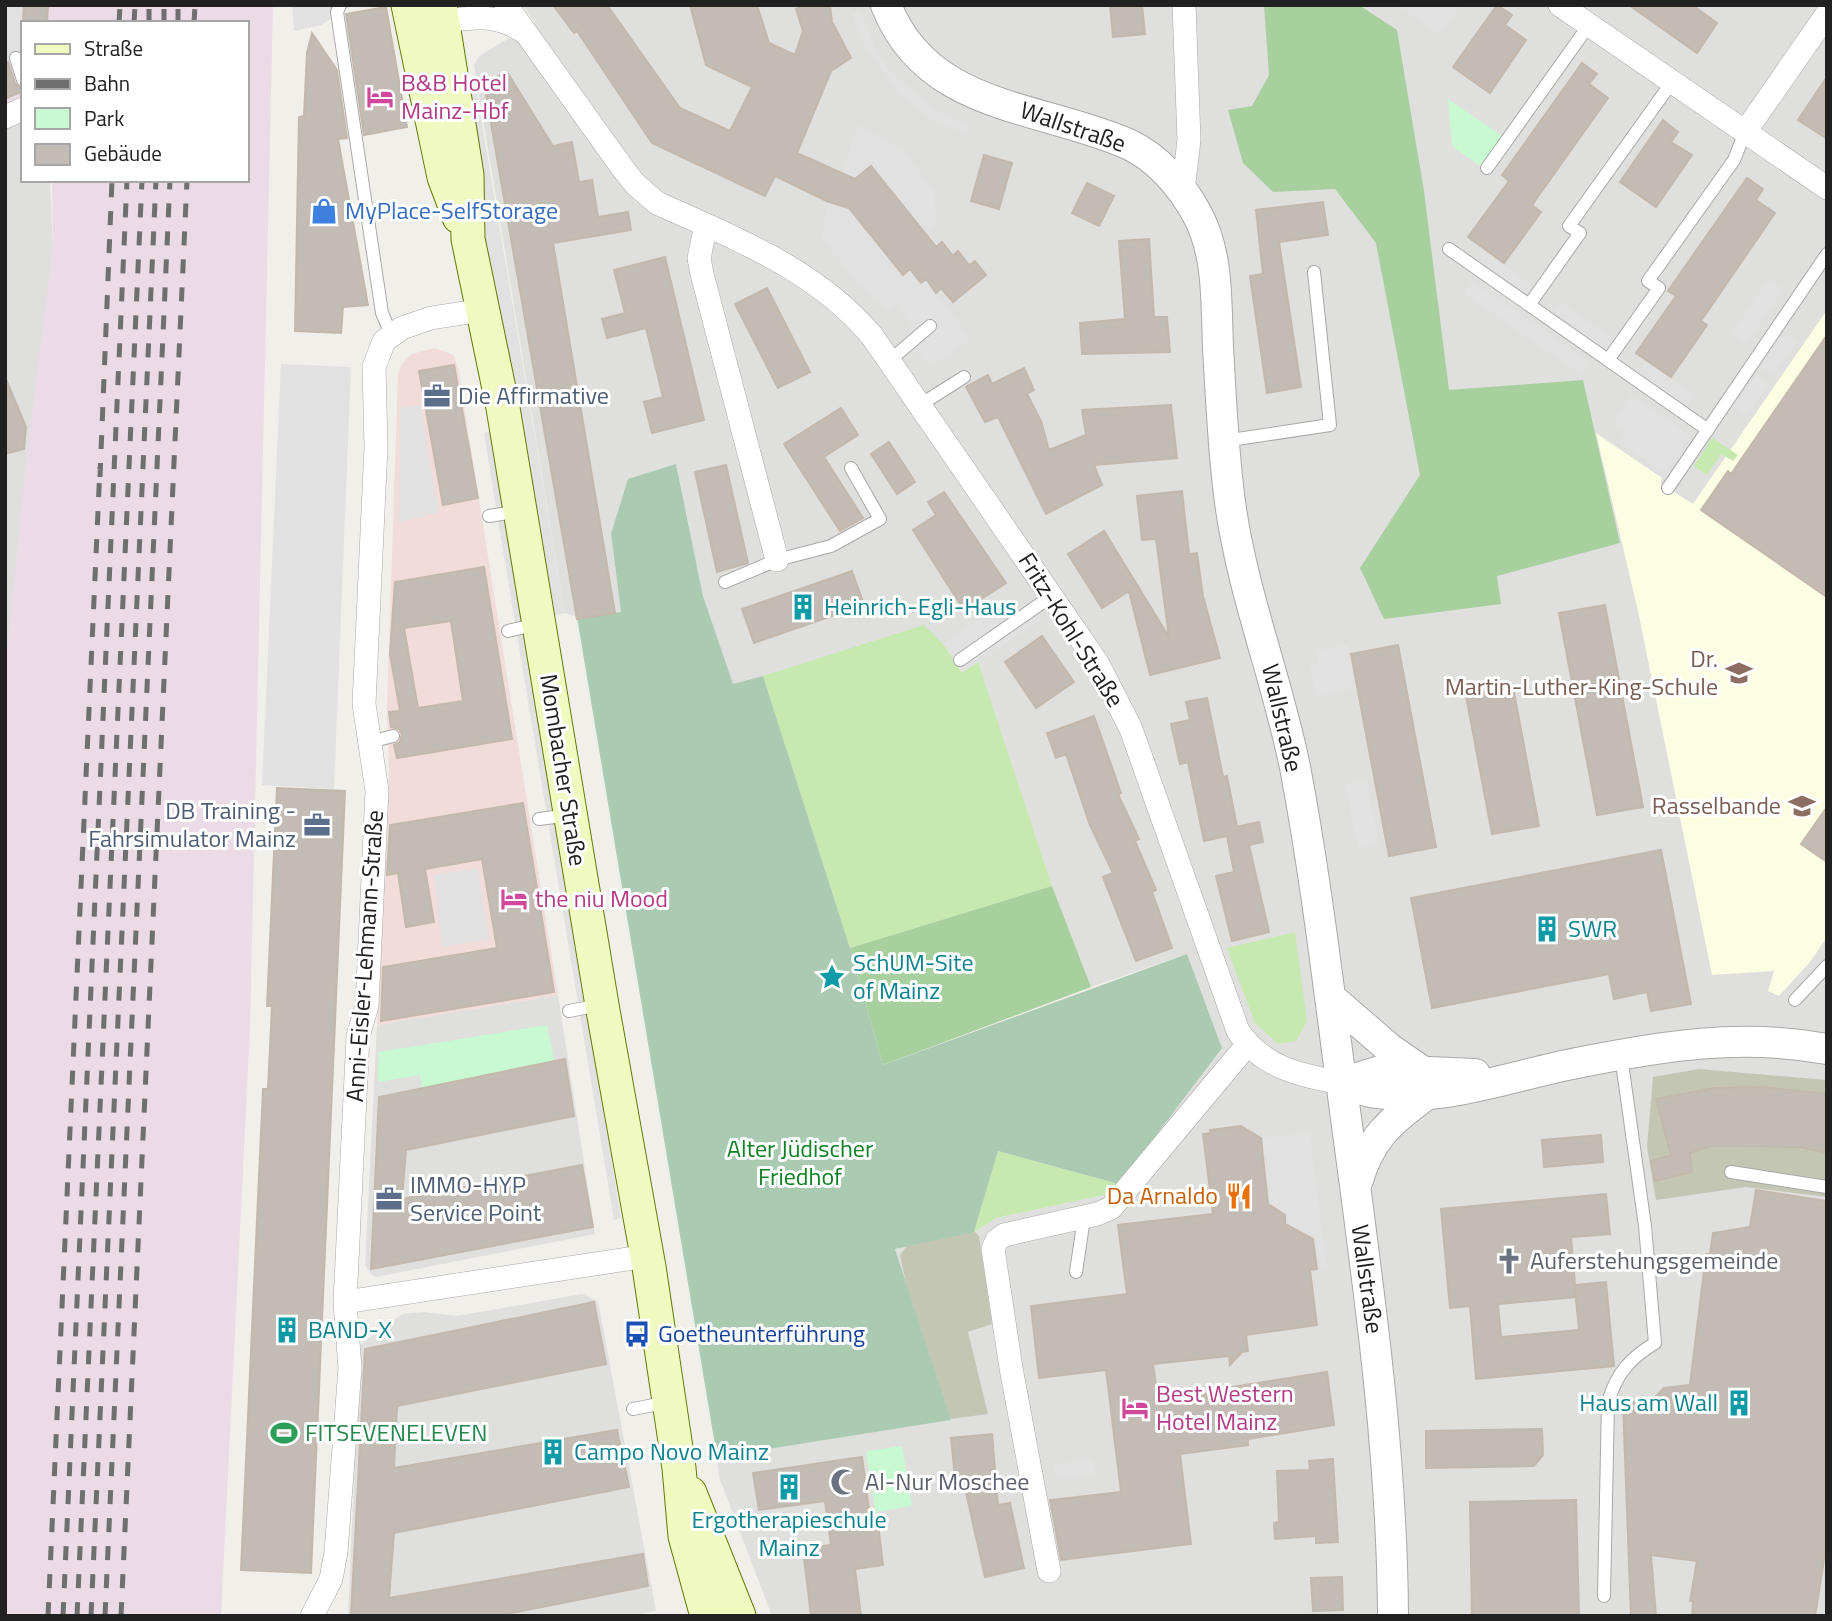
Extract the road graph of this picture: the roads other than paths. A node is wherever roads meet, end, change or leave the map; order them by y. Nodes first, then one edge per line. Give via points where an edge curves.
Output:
1 (340, 5) edge
2 (408, 5) edge
3 (506, 5) edge
4 (886, 5) edge
5 (1184, 5) edge
6 (1560, 5) edge
7 (437, 11) edge
8 (1827, 14) edge
9 (1588, 25) junction
10 (526, 33) junction
11 (16, 58) dead end
12 (21, 74) edge
13 (1672, 82) junction
14 (21, 110) edge
15 (5, 117) edge
16 (1745, 132) junction
17 (1487, 168) dead end
18 (1827, 188) edge
19 (1183, 191) junction
20 (706, 225) junction
21 (468, 239) junction
22 (1449, 249) dead end
23 (1827, 254) edge
24 (1314, 272) dead end
25 (1528, 305) junction
26 (483, 310) junction
27 (930, 326) dead end
28 (391, 334) junction
29 (1608, 360) junction
30 (890, 362) junction
31 (964, 377) dead end
32 (920, 405) junction
33 (1708, 430) junction
34 (1224, 441) junction
35 (851, 468) dead end
36 (1668, 488) dead end
37 (777, 560) junction
38 (725, 582) dead end
39 (1053, 595) junction
40 (960, 660) dead end
41 (393, 736) dead end
42 (370, 742) junction
43 (1827, 966) edge
44 (1330, 997) junction
45 (1795, 1000) dead end
46 (602, 1005) junction
47 (569, 1012) dead end
48 (1247, 1045) junction
49 (1827, 1049) edge
50 (1621, 1056) junction
51 (1341, 1083) junction
52 (1424, 1083) junction
53 (1731, 1171) dead end
54 (1827, 1187) edge
55 (1355, 1190) junction
56 (1084, 1218) junction
57 (647, 1256) junction
58 (1076, 1272) dead end
59 (345, 1302) junction
60 (669, 1402) junction
61 (633, 1409) dead end
62 (1049, 1572) dead end
63 (1604, 1596) dead end
64 (718, 1613) edge
65 (312, 1616) edge
66 (1393, 1616) edge

1 - 28 lane via 337,12 382,313
2 - 21 main road, Mombacher Straße via 444,177
3 - 10 street, Fritz-Kohl-Straße
4 - 19 street, Wallstraße via 900,37 928,67 955,85 1130,145 1155,161
5 - 19 street via 1189,140
6 - 9 street
7 - 10 street, Fritz-Kohl-Straße via 498,19
7 - 21 main road, Mombacher Straße via 467,175
8 - 16 street
9 - 13 street
9 - 17 lane
10 - 20 street, Fritz-Kohl-Straße via 635,184 657,203
11 - 12 lane
13 - 16 street
13 - 25 lane via 1569,226 1580,233
14 - 15 street
16 - 18 street
16 - 29 lane via 1734,160 1648,281 1659,288
19 - 34 street, Wallstraße via 1201,221 1213,260
20 - 30 street, Fritz-Kohl-Straße via 813,279 859,320
20 - 37 street via 699,258 702,274
21 - 26 main road, Mombacher Straße
22 - 25 lane
23 - 33 lane
24 - 34 lane via 1330,425
25 - 29 lane
26 - 28 street via 430,318
26 - 46 main road, Mombacher Straße via 505,513 554,817
27 - 30 lane
28 - 42 street, Anni-Eisler-Lehmann-Straße via 378,349 373,379 376,447 364,704
29 - 33 lane
30 - 32 street, Fritz-Kohl-Straße
31 - 32 lane
32 - 39 street, Fritz-Kohl-Straße
33 - 36 lane
34 - 44 street, Wallstraße via 1239,556 1295,767
35 - 37 lane via 880,519 831,546
37 - 38 lane
39 - 40 lane
39 - 48 street, Fritz-Kohl-Straße via 1098,664 1131,729 1230,1016
41 - 42 lane
42 - 59 street, Anni-Eisler-Lehmann-Straße via 377,791 367,1006 358,1036
43 - 45 lane
44 - 51 street, Wallstraße
44 - 52 street
46 - 47 lane
46 - 57 main road, Mombacher Straße
48 - 51 street, Fritz-Kohl-Straße via 1278,1067
48 - 56 street via 1122,1199
49 - 50 street via 1755,1040 1706,1041
50 - 52 street via 1514,1076
50 - 63 lane via 1645,1226 1655,1343 1634,1355 1616,1376 1608,1402
51 - 52 street via 1376,1093
51 - 55 street, Wallstraße
52 - 55 street via 1371,1143
53 - 54 lane
55 - 66 street, Wallstraße via 1389,1466
56 - 58 lane
56 - 62 street via 1004,1235 993,1249
57 - 59 street
57 - 60 main road, Mombacher Straße
59 - 65 street, Anni-Eisler-Lehmann-Straße via 350,1368 336,1552 331,1579
60 - 61 lane
60 - 64 main road, Mombacher Straße via 685,1536

